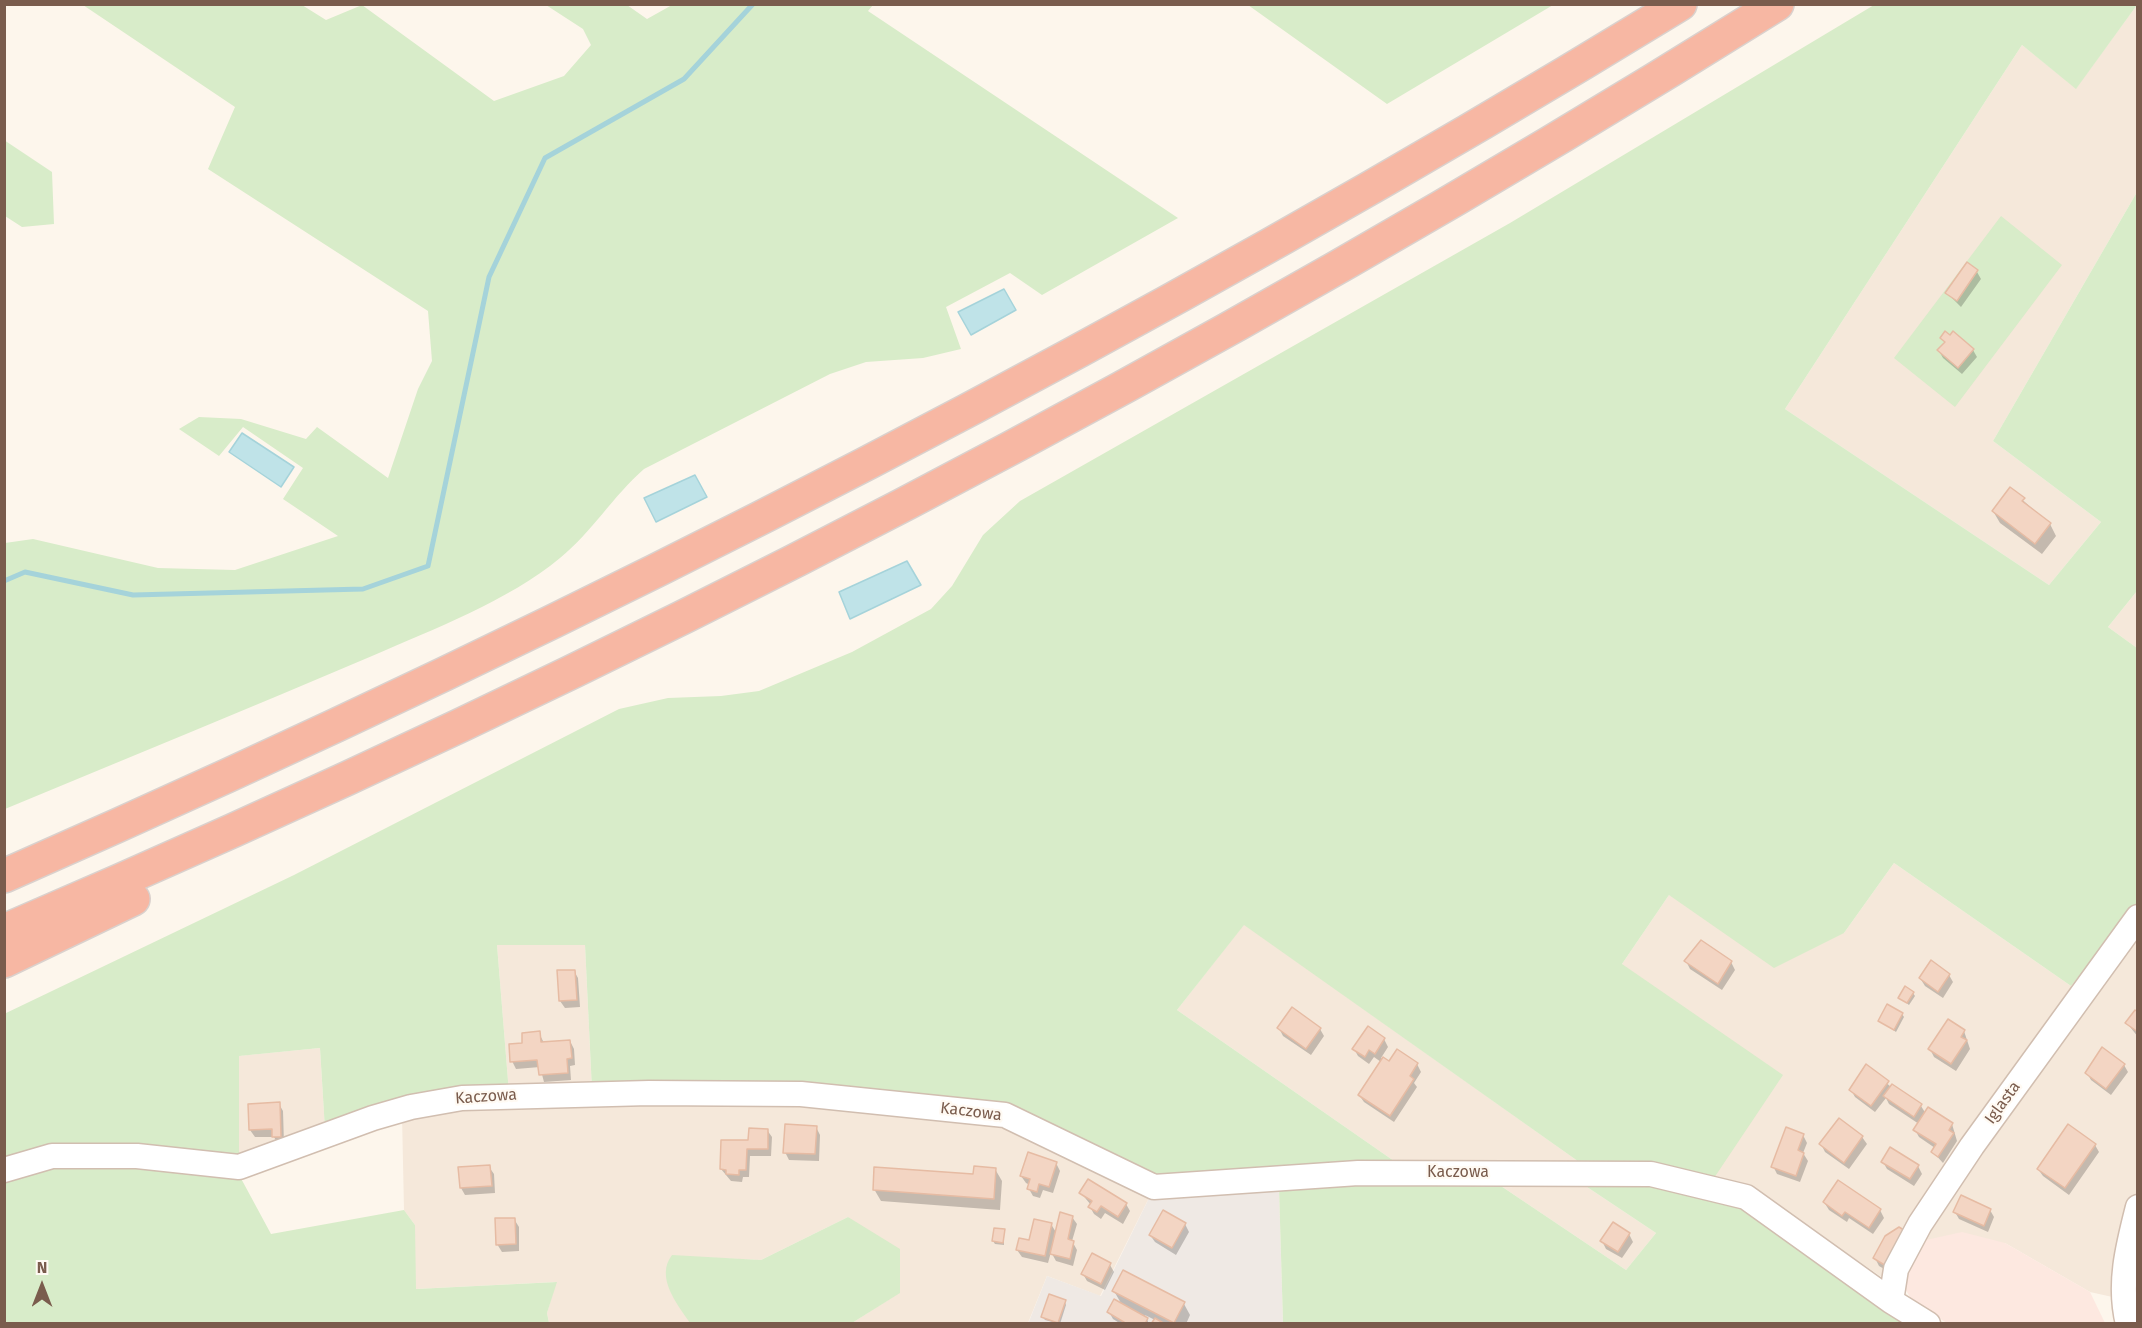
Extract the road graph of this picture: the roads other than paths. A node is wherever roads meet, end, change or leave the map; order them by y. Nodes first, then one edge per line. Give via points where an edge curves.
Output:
1 (1680, 4) edge
2 (1777, 4) edge
3 (408, 749) junction
4 (4, 876) edge
5 (2138, 917) edge
6 (4, 931) edge
7 (4, 961) edge
8 (4, 1170) edge
9 (2138, 1207) edge
10 (1892, 1301) junction
11 (1928, 1323) edge
12 (2128, 1323) edge

1 - 4 highway via 1271,246 834,482 468,665
2 - 3 highway via 1431,212 1070,415 789,563
3 - 6 highway
3 - 7 highway via 280,827
5 - 10 street, Iglasta via 1920,1224 1896,1269
8 - 10 street, Kaczowa via 52,1156 136,1156 239,1167 373,1118 462,1098 801,1094 1005,1115 1154,1187 1358,1173 1651,1174 1746,1197
9 - 12 street via 2128,1247 2122,1300
10 - 11 street, Kaczowa

